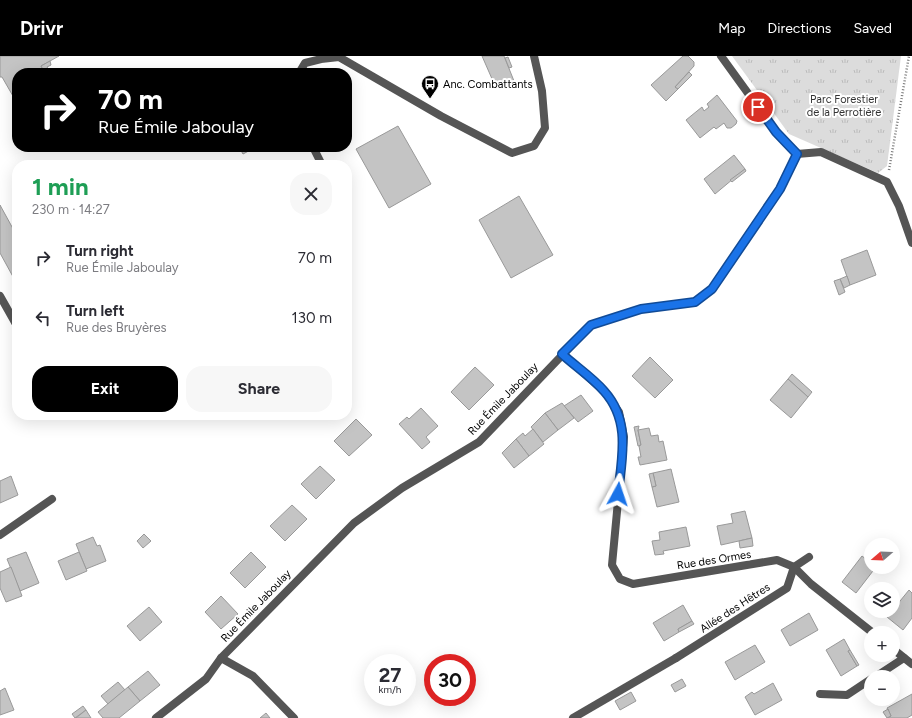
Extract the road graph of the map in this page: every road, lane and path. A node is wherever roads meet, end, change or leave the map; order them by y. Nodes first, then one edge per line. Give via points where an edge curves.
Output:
1 (534, 56) edge
2 (721, 56) edge
3 (909, 56) edge
4 (302, 68) edge
5 (797, 154) junction
6 (887, 182) junction
7 (912, 243) edge
8 (0, 296) edge
9 (12, 317) edge
10 (562, 354) junction
11 (52, 499) dead end
12 (0, 535) edge
13 (809, 557) dead end
14 (794, 567) junction
15 (864, 626) edge
16 (900, 655) edge
17 (221, 658) junction
18 (904, 658) junction
19 (912, 664) edge
20 (885, 670) edge
21 (864, 684) edge
22 (820, 694) dead end
23 (156, 718) edge
24 (294, 718) edge
25 (572, 718) edge

1 - 4 street via 542,91 545,128 534,146 512,153 441,116 339,57 305,63
2 - 5 street via 776,132
3 - 6 path
5 - 6 street via 821,152
5 - 10 street, Rue Émile Jaboulay via 780,189 712,289 695,302 641,309 591,325
6 - 7 street via 899,206
8 - 9 street
10 - 14 street, Rue des Ormes via 604,391 619,412 624,437 612,565 620,579 633,584 777,560
10 - 17 street, Rue Émile Jaboulay via 479,442 402,488 354,522
11 - 12 street
13 - 14 street
14 - 15 street
14 - 25 street, Allée des Hêtres via 787,588 676,658
16 - 18 street
17 - 23 street, Rue Émile Jaboulay via 206,679
17 - 24 street via 253,676
18 - 19 street
18 - 20 street
21 - 22 street via 847,695

